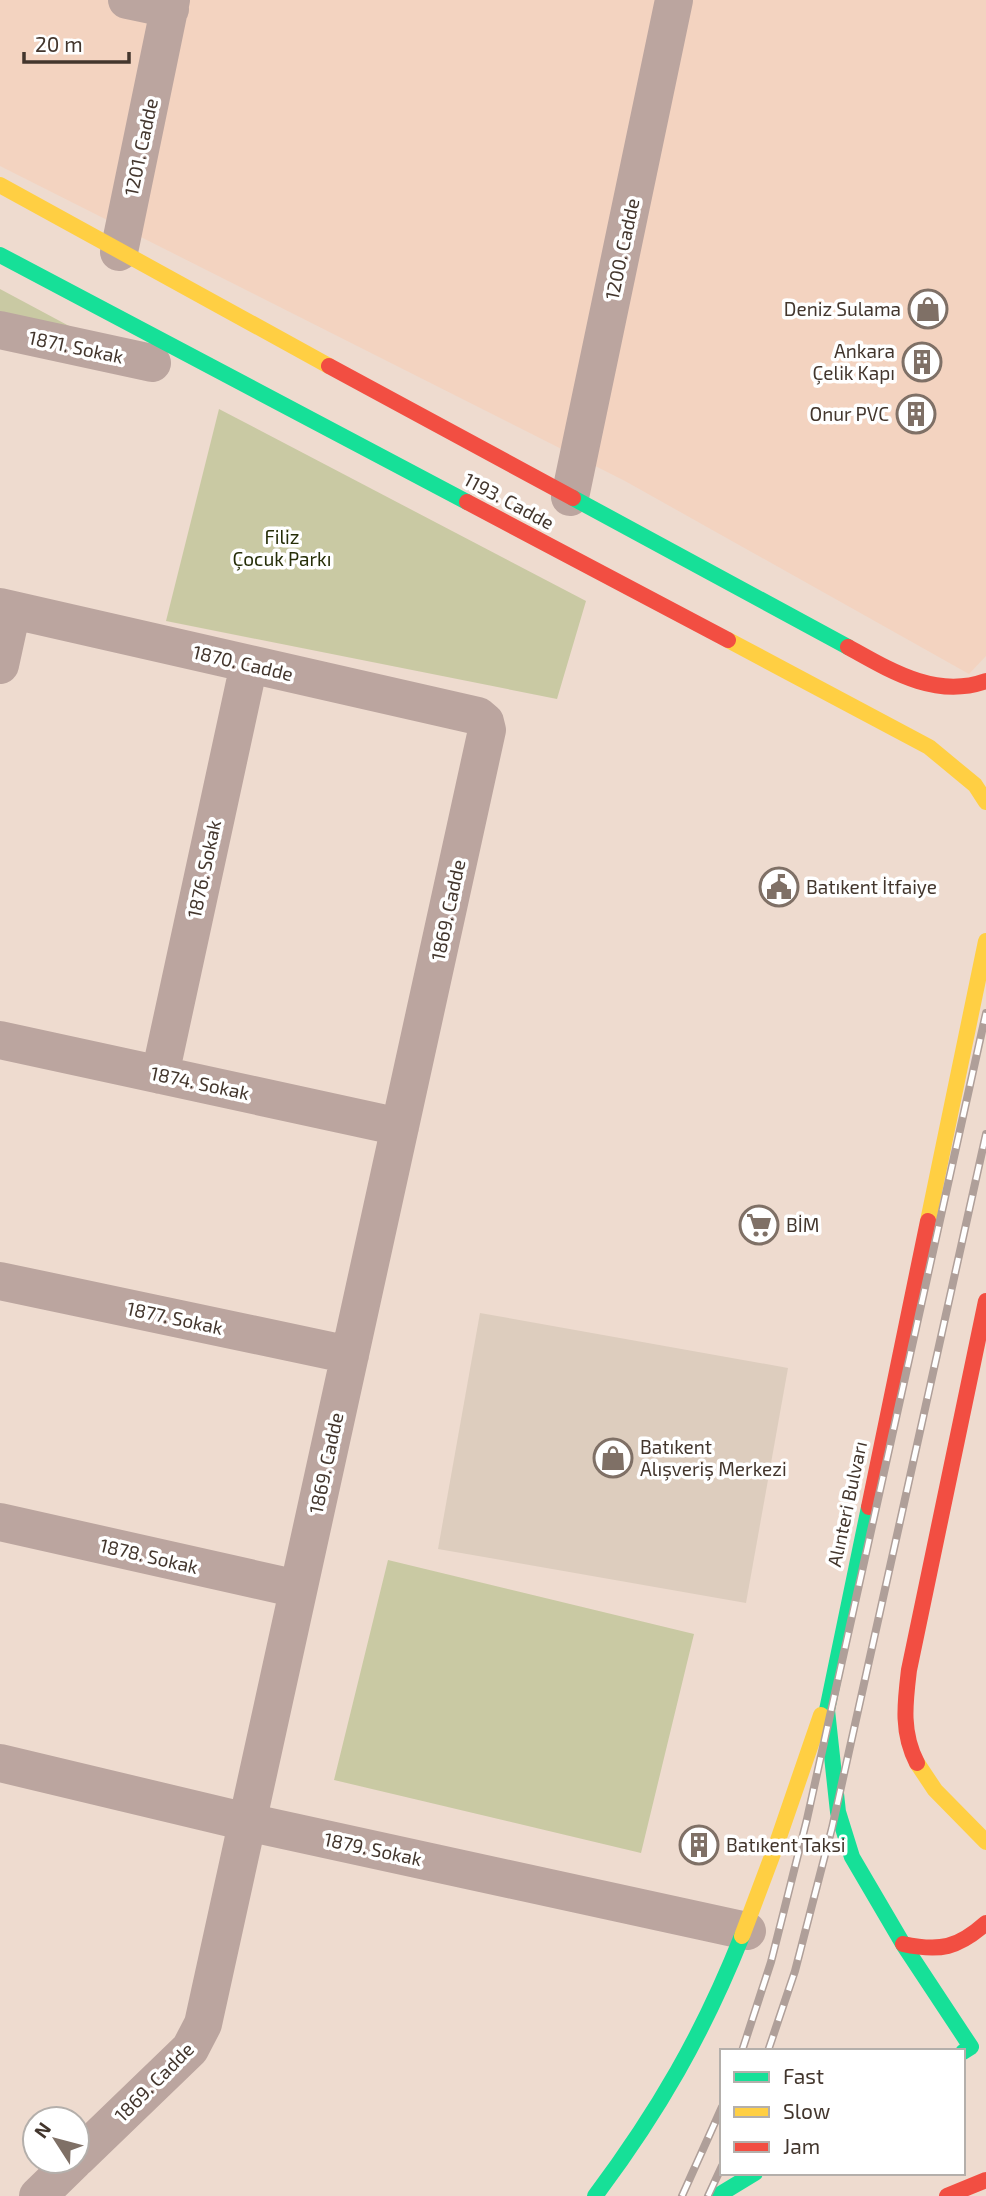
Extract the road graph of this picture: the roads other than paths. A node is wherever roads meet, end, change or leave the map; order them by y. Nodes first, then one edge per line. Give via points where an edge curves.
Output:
1 (127, 0) edge
2 (674, 0) edge
3 (170, 4) edge
4 (0, 185) edge
5 (119, 252) junction
6 (0, 255) edge
7 (0, 330) edge
8 (152, 363) dead end
9 (569, 498) junction
10 (6, 608) edge
11 (248, 664) junction
12 (0, 666) edge
13 (986, 681) edge
14 (485, 722) joint
15 (986, 802) edge
16 (986, 941) edge
17 (0, 1040) edge
18 (160, 1075) junction
19 (400, 1127) junction
20 (0, 1281) edge
21 (986, 1301) edge
22 (350, 1355) junction
23 (0, 1522) edge
24 (299, 1589) junction
25 (828, 1697) junction
26 (2, 1771) edge
27 (247, 1822) junction
28 (986, 1842) edge
29 (986, 1923) edge
30 (747, 1930) junction
31 (903, 1944) junction
32 (975, 2049) edge
33 (91, 2145) edge
34 (60, 2175) edge
35 (752, 2175) edge
36 (986, 2180) edge
37 (38, 2196) edge
38 (595, 2196) edge
39 (717, 2196) edge
40 (947, 2196) edge

1 - 3 street
2 - 9 street, 1200. Cadde
3 - 5 street, 1201. Cadde
4 - 5 main road, 1193. Cadde
5 - 9 main road, 1193. Cadde
6 - 15 main road, 1193. Cadde via 929,747 975,785
7 - 8 street, 1871. Sokak
9 - 13 main road, 1193. Cadde via 892,671 937,688 969,689
10 - 11 street, 1870. Cadde
10 - 12 street
11 - 14 street, 1870. Cadde via 478,716
11 - 18 street, 1876. Sokak
14 - 19 street, 1869. Cadde via 487,730
16 - 25 main road, Alınteri Bulvarı
17 - 18 street, 1874. Sokak
18 - 19 street, 1874. Sokak
19 - 22 street, 1869. Cadde
20 - 22 street, 1877. Sokak
21 - 28 main road via 909,1670 905,1725 926,1780
22 - 24 street, 1869. Cadde
23 - 24 street, 1878. Sokak
24 - 27 street, 1869. Cadde
25 - 30 main road
25 - 31 main road, Alınteri Bulvarı via 827,1723 844,1836
26 - 27 street, 1879. Sokak
27 - 30 street, 1879. Sokak
27 - 33 street, 1869. Cadde via 198,2037
29 - 31 main road via 948,1948
30 - 38 main road via 670,2090
31 - 32 main road, Alınteri Bulvarı
34 - 37 street, 1869. Cadde
35 - 39 main road
36 - 40 main road

